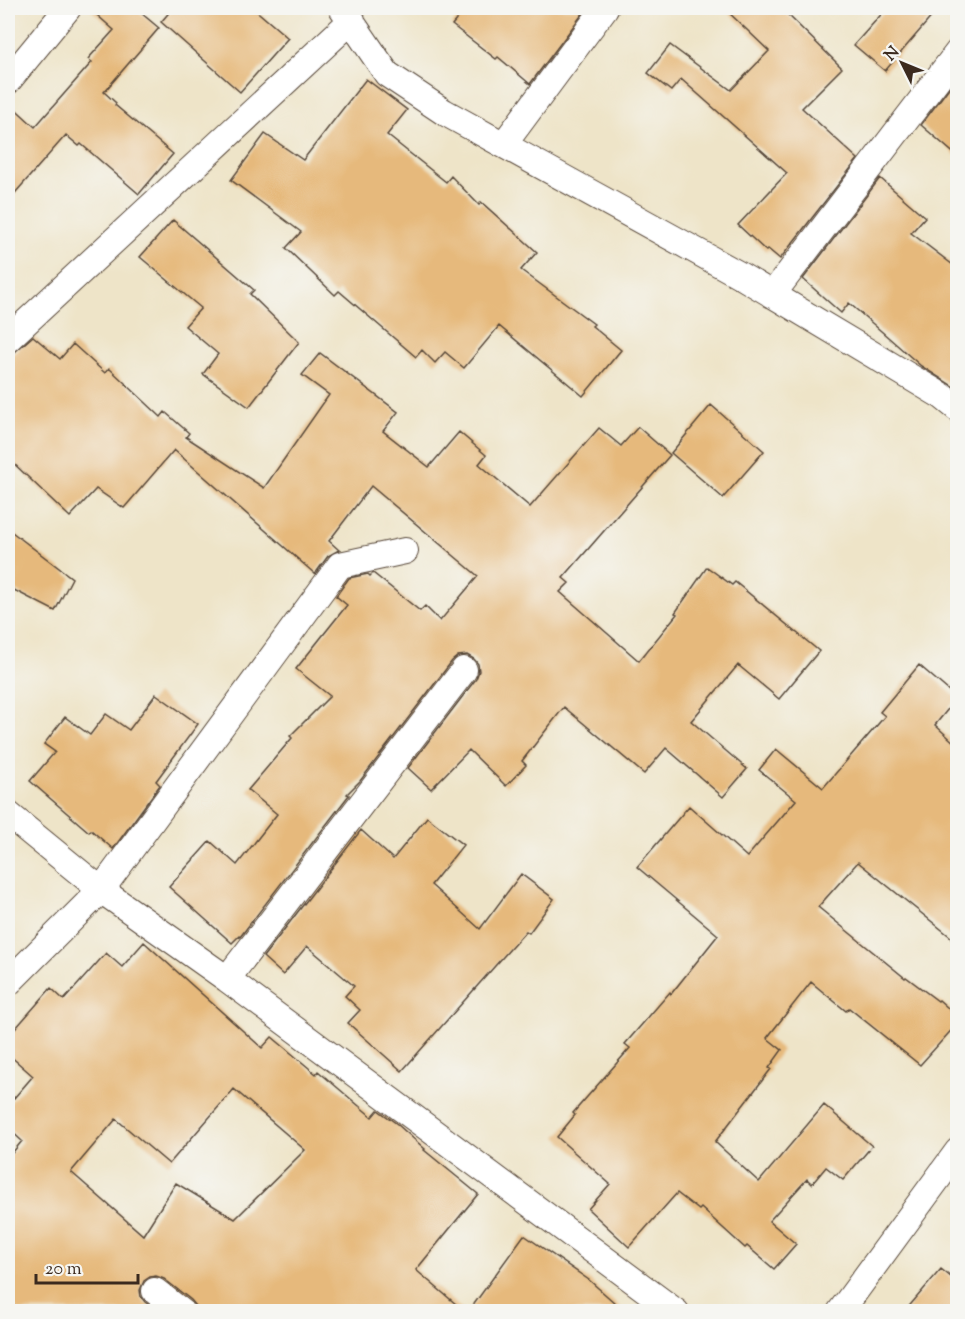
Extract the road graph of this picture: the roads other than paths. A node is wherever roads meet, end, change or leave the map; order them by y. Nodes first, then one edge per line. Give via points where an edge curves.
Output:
1 (68, 8) edge
2 (605, 8) edge
3 (347, 14) edge
4 (957, 51) edge
5 (8, 81) edge
6 (504, 144) junction
7 (772, 295) junction
8 (8, 339) edge
9 (957, 408) edge
10 (405, 551) dead end
11 (464, 670) dead end
12 (8, 814) edge
13 (101, 890) junction
14 (227, 979) junction
15 (8, 983) edge
16 (957, 1151) edge
17 (155, 1291) dead end
18 (182, 1311) edge
19 (676, 1311) edge
20 (840, 1311) edge

1 - 5 street
2 - 6 street
3 - 6 street via 387,74 444,112
3 - 8 street
4 - 7 street
6 - 7 street
7 - 9 street
10 - 13 street via 340,565
11 - 14 street
12 - 13 street
13 - 14 street
13 - 15 street
14 - 19 street
16 - 20 street
17 - 18 street

